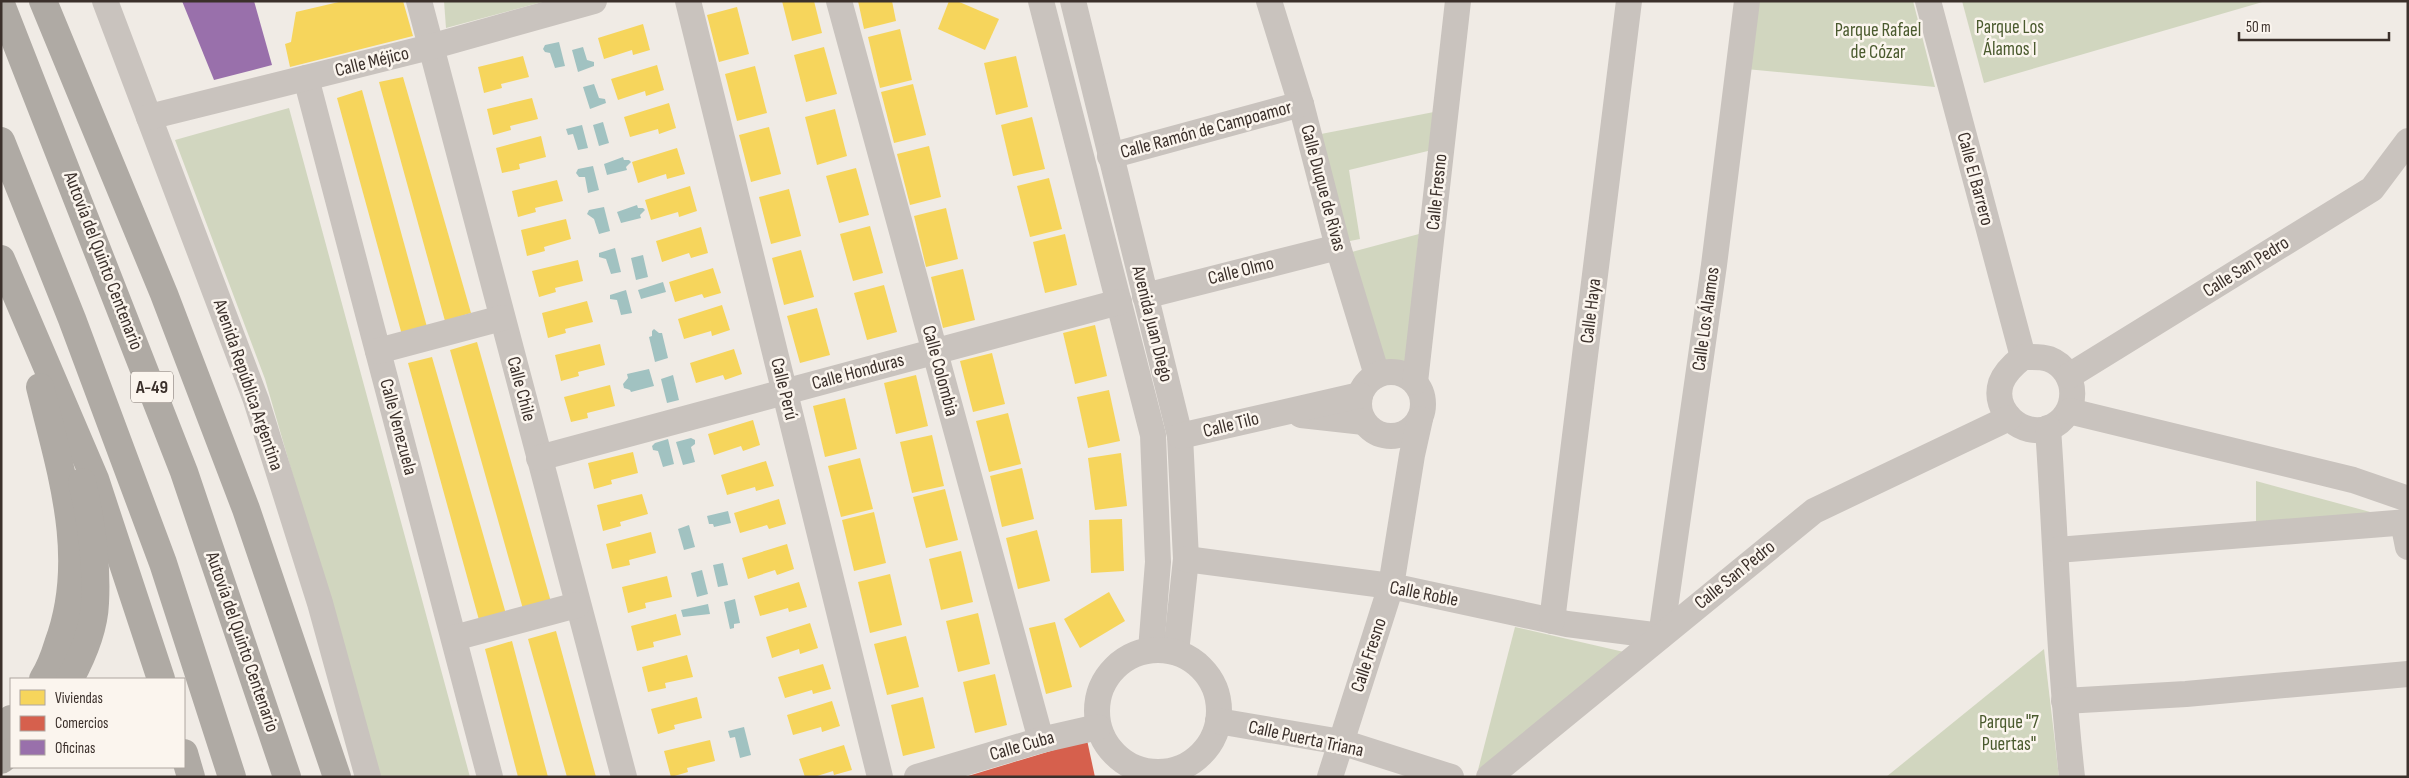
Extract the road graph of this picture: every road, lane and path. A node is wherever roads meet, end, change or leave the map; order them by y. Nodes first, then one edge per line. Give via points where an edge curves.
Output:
1 (43, 1) edge
2 (105, 1) edge
3 (419, 1) edge
4 (430, 1) edge
5 (594, 1) edge
6 (688, 1) edge
7 (839, 1) edge
8 (1041, 1) edge
9 (1072, 1) edge
10 (1269, 1) edge
11 (1458, 1) edge
12 (1629, 1) edge
13 (1747, 1) edge
14 (1928, 1) edge
15 (1, 4) edge
16 (430, 47) junction
17 (306, 78) junction
18 (1301, 104) junction
19 (149, 116) junction
20 (1, 141) edge
21 (2408, 141) edge
22 (1110, 156) junction
23 (1338, 247) junction
24 (1, 259) edge
25 (1, 278) edge
26 (1145, 296) junction
27 (1119, 302) junction
28 (502, 318) junction
29 (378, 351) junction
30 (934, 352) junction
31 (2023, 357) junction
32 (1377, 375) junction
33 (2069, 376) junction
34 (1415, 382) junction
35 (40, 387) junction
36 (784, 392) junction
37 (1360, 395) junction
38 (2069, 411) junction
39 (1280, 413) junction
40 (2009, 418) junction
41 (1420, 419) junction
42 (1364, 422) junction
43 (2048, 428) junction
44 (1180, 436) junction
45 (539, 458) junction
46 (2407, 523) edge
47 (2057, 550) junction
48 (1186, 559) junction
49 (1391, 586) junction
50 (578, 605) junction
51 (1552, 621) junction
52 (1662, 636) junction
53 (454, 638) junction
54 (1164, 651) junction
55 (2408, 674) edge
56 (44, 678) edge
57 (71, 678) edge
58 (161, 678) edge
59 (2064, 701) junction
60 (10, 720) edge
61 (1218, 720) junction
62 (1098, 727) junction
63 (1, 729) edge
64 (1041, 740) junction
65 (1341, 742) junction
66 (185, 756) edge
67 (1122, 769) edge
68 (1154, 775) edge
69 (191, 777) edge
70 (232, 777) edge
71 (287, 777) edge
72 (337, 777) edge
73 (368, 777) edge
74 (490, 777) edge
75 (624, 777) edge
76 (880, 777) edge
77 (917, 777) edge
78 (1330, 777) edge
79 (1451, 777) edge
80 (1489, 777) edge
81 (2072, 777) edge

1 - 72 highway via 164,294 242,499
2 - 19 street, Avenida República Argentina
3 - 16 street, Calle Chile
4 - 16 street
5 - 16 street, Calle Méjico
6 - 36 street, Calle Perú
7 - 30 street, Calle Colombia
8 - 27 street, Avenida Juan Diego
9 - 22 street, Avenida Juan Diego
10 - 18 street, Calle Duque de Rivas
11 - 34 street, Calle Fresno
12 - 51 street, Calle Haya
13 - 52 street, Calle Los Álamos
14 - 31 street, Calle El Barrero
15 - 71 highway, Autovía del Quinto Centenario / A-49 via 184,472
16 - 17 street, Calle Méjico
16 - 28 street, Calle Chile
17 - 19 street, Calle Méjico
17 - 29 street, Calle Venezuela
18 - 22 street, Calle Ramón de Campoamor
18 - 23 street, Calle Duque de Rivas
19 - 73 street, Avenida República Argentina via 256,400 320,603
20 - 70 highway, A-49 via 163,563
21 - 33 street, Calle San Pedro via 2372,189
22 - 26 street, Avenida Juan Diego
23 - 26 street, Calle Olmo
23 - 32 street, Calle Duque de Rivas
24 - 58 highway via 95,479
25 - 35 highway
26 - 44 street, Avenida Juan Diego
27 - 30 street, Calle Honduras
27 - 54 street, Avenida Juan Diego via 1153,434
28 - 29 street
28 - 45 street, Calle Chile
29 - 53 street, Calle Venezuela
30 - 36 street, Calle Honduras
30 - 64 street, Calle Colombia
31 - 33 street via 2050,360
31 - 40 street via 2010,368 2001,383 2000,396
32 - 34 street via 1397,372
32 - 37 street via 1364,386
33 - 38 street via 2073,398
34 - 41 street via 1423,400
35 - 56 highway via 68,505 73,545 72,582 65,625
35 - 57 highway via 70,447 82,484 94,553 95,604 80,660
36 - 45 street, Calle Honduras
36 - 76 street, Calle Perú
37 - 39 street, Calle Tilo
37 - 42 street
38 - 43 street
38 - 46 street via 2353,480
39 - 42 street, Calle Tilo
39 - 44 street, Calle Tilo
40 - 43 street via 2032,430
40 - 52 street, Calle San Pedro via 1814,511
41 - 42 street via 1407,433 1388,437
41 - 49 street, Calle Fresno
43 - 47 street
44 - 48 street, Avenida Juan Diego
45 - 50 street, Calle Chile
46 - 47 street
47 - 59 street
48 - 49 street, Calle Roble
48 - 54 street, Avenida Juan Diego
49 - 51 street, Calle Roble
49 - 65 street, Calle Fresno
50 - 53 street
50 - 75 street, Calle Chile
51 - 52 street, Calle Roble
52 - 80 street, Calle San Pedro
53 - 74 street, Calle Venezuela
54 - 61 street via 1192,660 1208,676 1218,699
54 - 62 street via 1127,658 1111,672 1099,695
55 - 59 street via 2186,694
59 - 81 street
60 - 63 highway
61 - 65 street, Calle Puerta Triana
61 - 68 street via 1212,739 1200,756 1185,767
62 - 64 street, Calle Cuba
62 - 67 street
64 - 77 street, Calle Cuba
65 - 78 street, Calle Fresno
65 - 79 street, Calle Puerta Triana
66 - 69 highway
67 - 68 street

